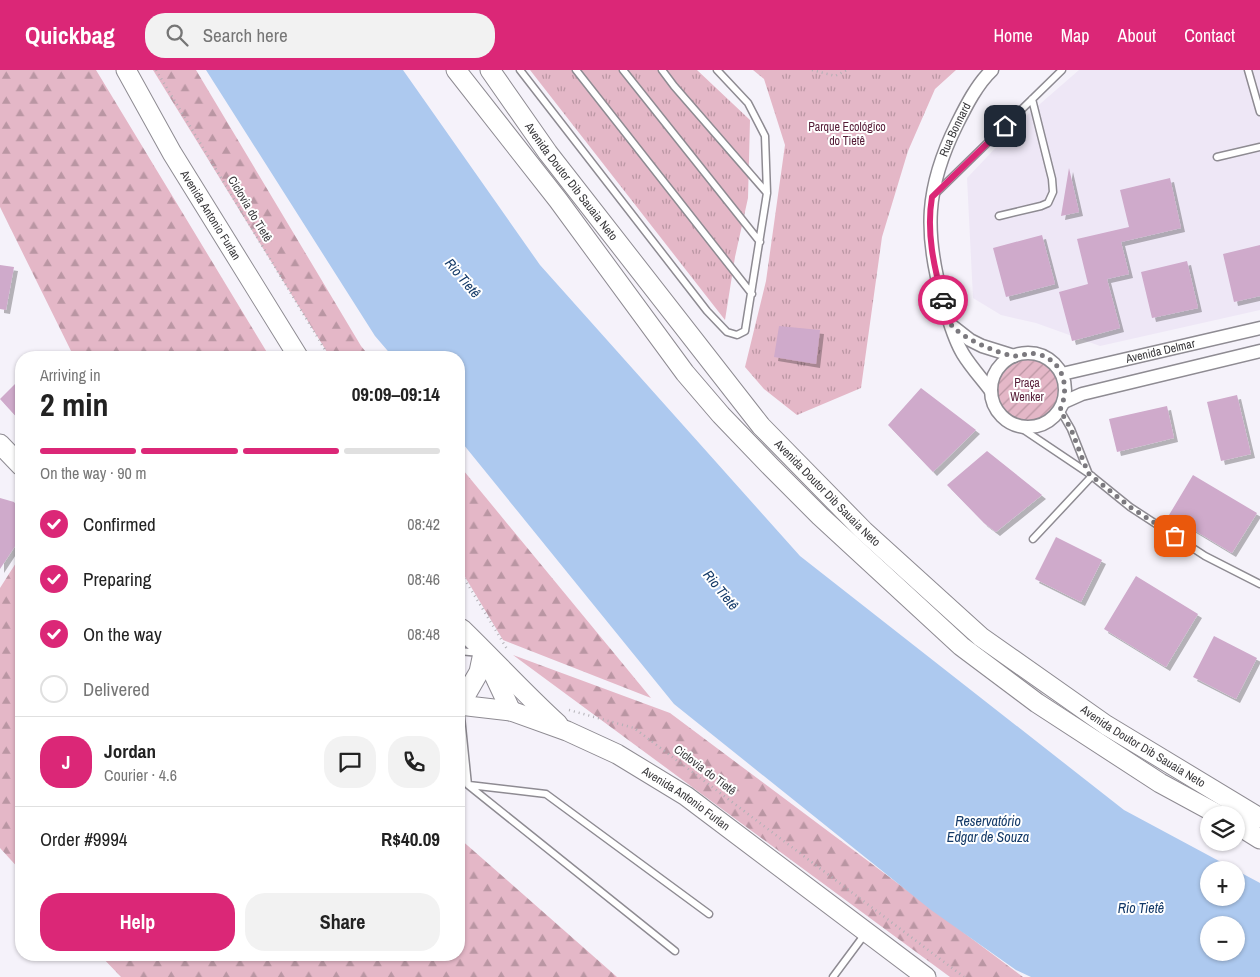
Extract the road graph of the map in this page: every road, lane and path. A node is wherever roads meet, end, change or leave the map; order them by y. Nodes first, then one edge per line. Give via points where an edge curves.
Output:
1 (126, 70) edge
2 (156, 70) edge
3 (456, 70) edge
4 (490, 70) edge
5 (520, 70) edge
6 (576, 70) edge
7 (622, 70) edge
8 (662, 70) edge
9 (716, 70) edge
10 (812, 70) edge
11 (846, 70) edge
12 (992, 70) edge
13 (1062, 70) edge
14 (1248, 70) edge
15 (1032, 99) junction
16 (1260, 112) edge
17 (1260, 147) edge
18 (1217, 157) dead end
19 (767, 192) junction
20 (932, 197) junction
21 (999, 216) dead end
22 (760, 242) junction
23 (752, 294) junction
24 (950, 324) junction
25 (1260, 328) edge
26 (295, 351) edge
27 (326, 351) edge
28 (1260, 351) edge
29 (1014, 356) junction
30 (1062, 374) junction
31 (991, 391) junction
32 (1062, 406) junction
33 (1018, 426) junction
34 (0, 444) edge
35 (15, 460) edge
36 (1090, 474) junction
37 (1033, 538) dead end
38 (465, 580) edge
39 (1260, 584) edge
40 (465, 631) edge
41 (465, 632) edge
42 (508, 651) dead end
43 (465, 652) edge
44 (483, 653) junction
45 (465, 695) edge
46 (465, 706) edge
47 (512, 710) junction
48 (569, 710) dead end
49 (567, 731) junction
50 (465, 758) edge
51 (468, 785) junction
52 (1202, 806) edge
53 (1260, 818) edge
54 (1245, 830) edge
55 (1260, 839) edge
56 (709, 914) dead end
57 (866, 932) junction
58 (675, 951) dead end
59 (832, 977) edge
60 (926, 977) edge
61 (964, 977) edge

1 - 26 main road, Avenida Antonio Furlan via 172,153
2 - 27 path, Ciclovia do Tietê
3 - 52 main road, Avenida Doutor Dib Sauaia Neto via 558,200 685,373 770,467 968,652 1037,703 1160,783
4 - 53 main road, Avenida Doutor Dib Sauaia Neto via 548,154 760,426 864,532 981,637 1106,726
5 - 23 lane via 707,311 727,332 737,335 745,331
6 - 23 lane
7 - 22 lane
8 - 19 lane
9 - 19 lane via 748,102 765,136
10 - 11 path via 835,76
12 - 20 street, Rua Bonnard via 965,107 945,147
13 - 15 lane
14 - 16 lane
15 - 20 lane
15 - 21 lane via 1053,192 1048,203
17 - 18 lane
19 - 22 lane
20 - 24 street, Rua Bonnard via 930,240 935,272
22 - 23 lane
24 - 29 street via 982,346
24 - 31 street, Rua Bonnard via 963,354
25 - 30 street, Avenida Delmar
28 - 32 street, Avenida Delmar via 1082,394
29 - 30 street via 1025,353 1047,358
29 - 31 street via 997,370
30 - 32 street via 1065,383
31 - 33 street via 998,413
32 - 33 street via 1052,419 1041,425
32 - 36 lane
33 - 36 lane
34 - 35 main road
36 - 37 lane
36 - 39 lane via 1130,507 1205,556
38 - 42 path
40 - 49 main road via 531,700
41 - 44 main road
43 - 44 lane
44 - 45 main road via 479,672
44 - 47 main road
46 - 47 main road, Avenida Antonio Furlan
47 - 49 main road, Avenida Antonio Furlan
48 - 61 path, Ciclovia do Tietê via 634,728
49 - 57 main road, Avenida Antonio Furlan via 617,754 686,796
50 - 51 lane
51 - 56 lane via 546,794
51 - 58 lane
54 - 55 main road
57 - 59 lane
57 - 60 main road, Avenida Antonio Furlan

